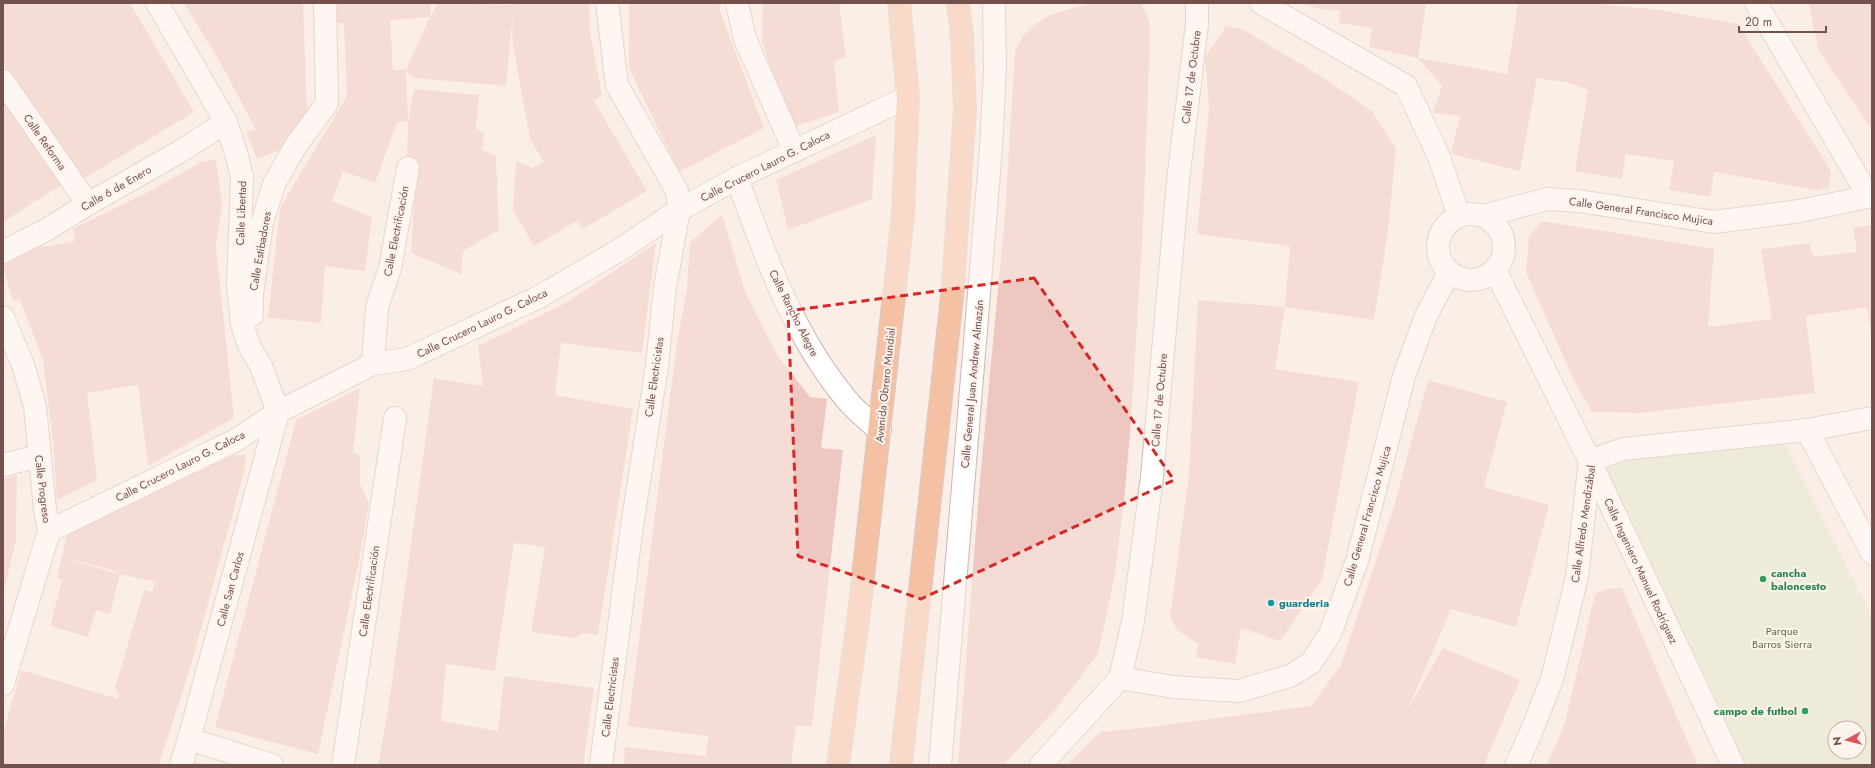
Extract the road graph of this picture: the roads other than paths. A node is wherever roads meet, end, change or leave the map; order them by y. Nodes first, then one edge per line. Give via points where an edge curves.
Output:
1 (157, 3) edge
2 (325, 3) edge
3 (607, 3) edge
4 (737, 3) edge
5 (899, 3) edge
6 (958, 3) edge
7 (994, 3) edge
8 (1197, 3) edge
9 (1261, 3) edge
10 (1756, 3) edge
11 (3, 81) edge
12 (908, 97) junction
13 (226, 122) junction
14 (794, 150) junction
15 (408, 168) dead end
16 (737, 178) junction
17 (1870, 196) edge
18 (88, 204) junction
19 (679, 210) junction
20 (1459, 216) junction
21 (1482, 216) junction
22 (3, 252) edge
23 (1495, 270) junction
24 (1450, 272) junction
25 (3, 317) edge
26 (250, 348) junction
27 (373, 364) junction
28 (278, 412) junction
29 (395, 418) dead end
30 (1872, 418) edge
31 (1807, 430) junction
32 (880, 431) junction
33 (39, 456) junction
34 (1590, 461) junction
35 (3, 465) edge
36 (49, 531) junction
37 (1872, 553) edge
38 (1120, 678) junction
39 (3, 684) edge
40 (189, 739) junction
41 (180, 765) edge
42 (272, 765) edge
43 (343, 765) edge
44 (601, 765) edge
45 (838, 765) edge
46 (900, 765) edge
47 (940, 765) edge
48 (1042, 765) edge
49 (1516, 765) edge
50 (1733, 765) edge

1 - 13 street, Calle Libertad
2 - 26 street, Calle Estibadores via 327,103 295,146 274,184 262,223 252,293
3 - 19 street, Calle Electricistas via 617,85 677,191
4 - 14 street via 745,39
5 - 12 main road, Avenida Obrero Mundial
6 - 46 main road via 965,109 953,287
7 - 47 street, Calle General Juan Andrew Almazán via 995,70 991,148
8 - 38 street, Calle 17 de Octubre via 1197,24 1178,181 1152,477 1133,622
9 - 20 street via 1406,86 1439,157
10 - 17 street
11 - 18 street, Calle Reforma
12 - 14 street, Calle Crucero Lauro G. Caloca
12 - 32 main road, Avenida Obrero Mundial via 903,214
13 - 18 street, Calle 6 de Enero via 181,152
13 - 26 street, Calle Libertad via 242,177 238,286 242,324
14 - 16 street, Calle Crucero Lauro G. Caloca
15 - 27 street, Calle Electrificación via 390,268 377,307
16 - 19 street, Calle Crucero Lauro G. Caloca
16 - 32 street, Calle Rancho Alegre via 762,248 815,356 847,400
17 - 21 street, Calle General Francisco Mujica via 1800,211 1714,222 1547,199
18 - 22 street, Calle 6 de Enero
19 - 27 street, Calle Crucero Lauro G. Caloca via 621,249 538,297 406,359
19 - 44 street, Calle Electricistas via 665,287 657,366 632,526
20 - 21 street
20 - 24 street via 1449,222 1442,231 1439,241 1441,258
21 - 23 street via 1492,221 1504,240 1501,261
23 - 24 street via 1486,276 1468,280
23 - 34 street, Calle Ingeniero Manuel Rodríguez
24 - 38 street, Calle General Francisco Mujica via 1426,316 1404,376 1356,561 1330,634 1311,663 1290,676 1239,692 1173,687
25 - 33 street, Calle Progreso via 23,365 34,406
26 - 28 street, Calle Libertad via 261,366
27 - 28 street, Calle Crucero Lauro G. Caloca
28 - 36 street, Calle Crucero Lauro G. Caloca via 236,440
28 - 40 street, Calle San Carlos
29 - 43 street, Calle Electrificación
30 - 31 street, Calle Alfredo Mendizábal
31 - 34 street, Calle Alfredo Mendizábal via 1623,449
31 - 37 street
32 - 45 main road, Avenida Obrero Mundial
33 - 35 street
33 - 36 street, Calle Progreso
34 - 49 street, Calle Alfredo Mendizábal via 1576,577 1552,679
34 - 50 street, Calle Ingeniero Manuel Rodríguez
36 - 39 street, Calle Progreso
38 - 48 street, Calle 17 de Octubre
40 - 41 street, Calle San Carlos
40 - 42 street

